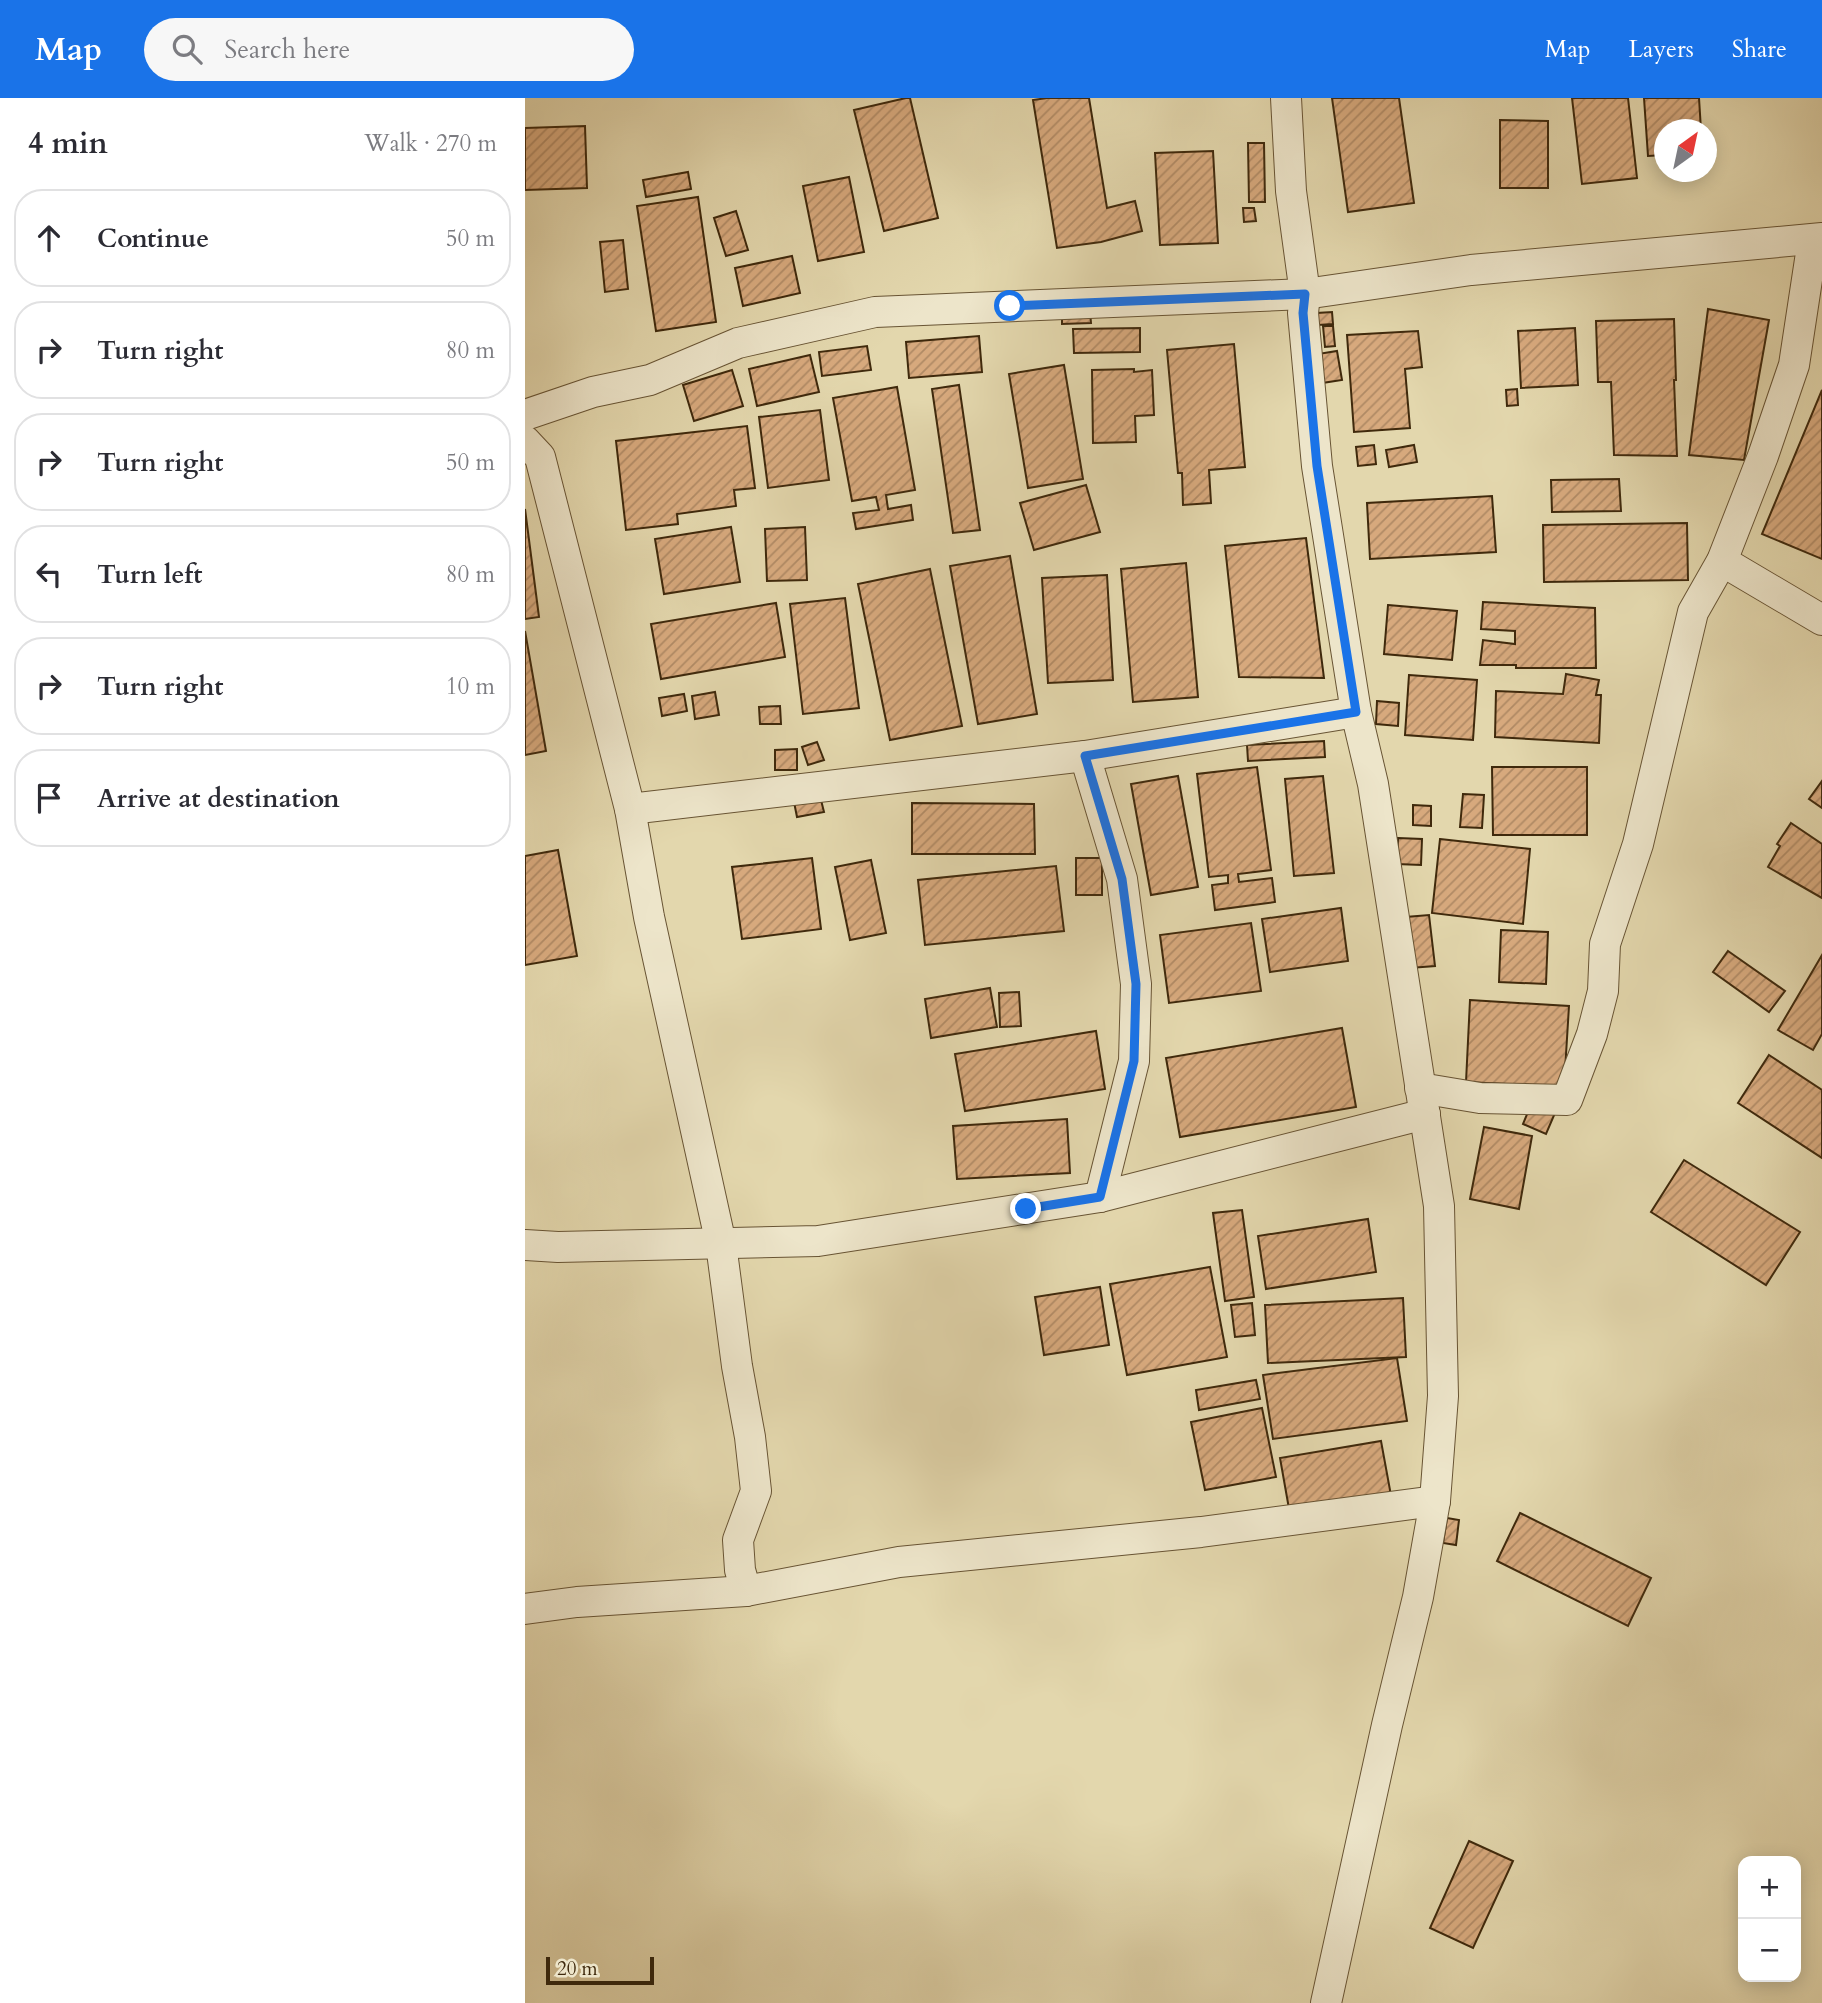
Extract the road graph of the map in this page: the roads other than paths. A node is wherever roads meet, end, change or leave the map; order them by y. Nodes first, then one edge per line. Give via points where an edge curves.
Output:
1 (1286, 98) edge
2 (1818, 239) edge
3 (1305, 294) junction
4 (525, 415) edge
5 (525, 441) edge
6 (1722, 561) junction
7 (1822, 620) edge
8 (1356, 712) junction
9 (1085, 756) junction
10 (630, 808) junction
11 (1422, 1101) junction
12 (1100, 1197) junction
13 (721, 1244) junction
14 (525, 1245) edge
15 (1435, 1501) junction
16 (746, 1591) junction
17 (525, 1609) edge
18 (1326, 2003) edge

1 - 3 street via 1291,191
2 - 3 street via 1471,270
2 - 6 street via 1794,365
3 - 4 street via 876,312 738,343 650,380 593,392
3 - 8 street via 1317,466
5 - 10 street via 540,457
6 - 7 street
6 - 11 street via 1693,612 1638,844 1605,944 1602,991 1592,1034 1567,1100
8 - 9 street
8 - 11 street via 1373,784
9 - 10 street
9 - 12 street via 1122,879 1136,984 1134,1061
10 - 13 street
11 - 12 street
11 - 15 street via 1439,1206 1443,1396
12 - 13 street via 818,1241
13 - 14 street
13 - 16 street via 756,1490 738,1540
15 - 16 street via 1201,1532 899,1562
15 - 18 street via 1418,1597
16 - 17 street

